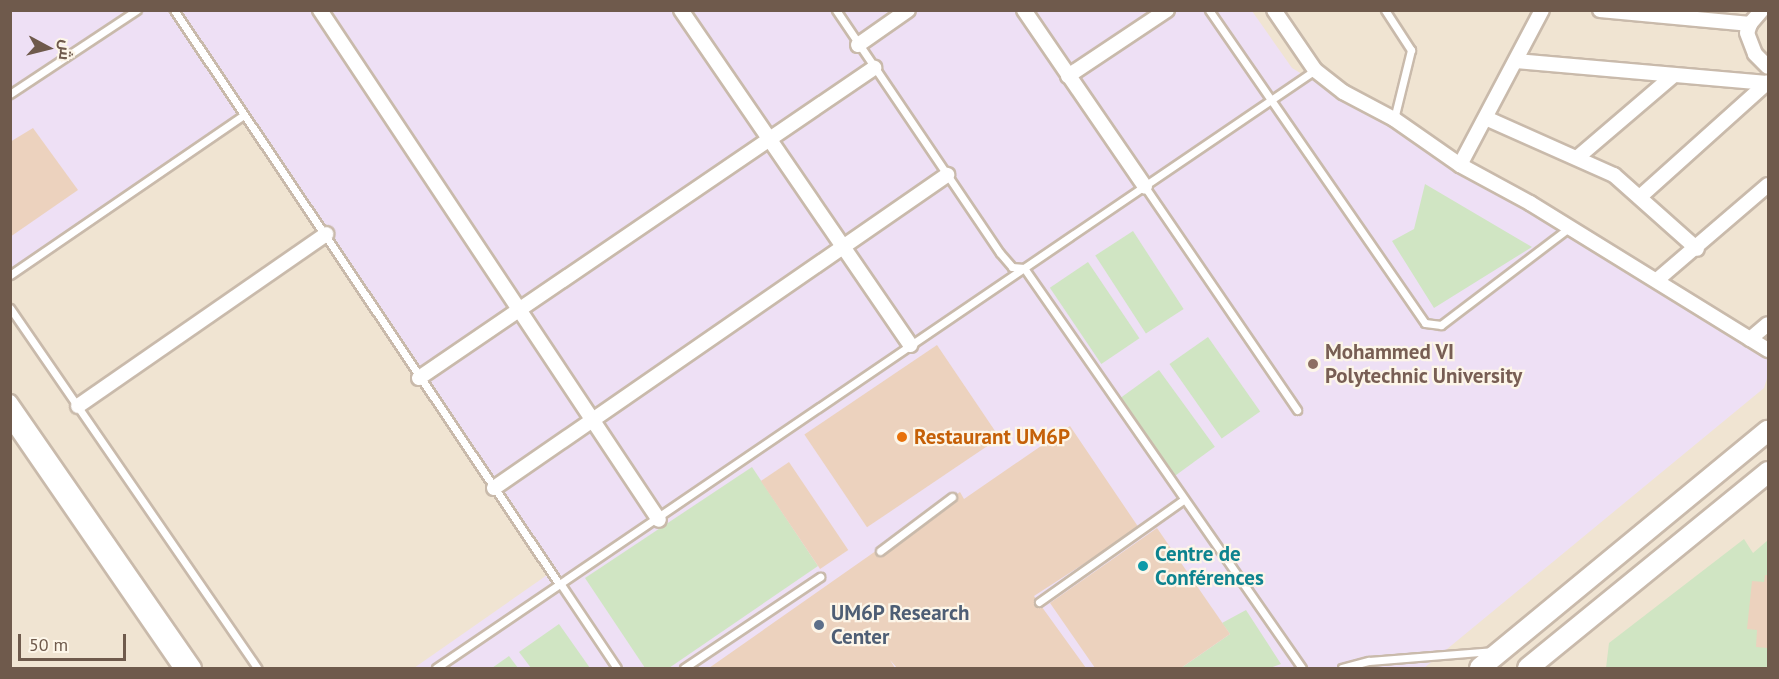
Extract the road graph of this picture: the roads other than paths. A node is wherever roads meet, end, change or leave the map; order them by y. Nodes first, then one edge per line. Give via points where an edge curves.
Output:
1 (136, 10) edge
2 (174, 10) edge
3 (320, 10) edge
4 (681, 10) edge
5 (836, 10) edge
6 (908, 10) edge
7 (1024, 10) edge
8 (1167, 10) edge
9 (1209, 10) edge
10 (1274, 10) edge
11 (1385, 10) edge
12 (1542, 10) edge
13 (1600, 10) edge
14 (1762, 10) edge
15 (1750, 24) junction
16 (858, 45) junction
17 (1515, 62) junction
18 (1768, 67) edge
19 (874, 68) junction
20 (1315, 70) junction
21 (1674, 75) junction
22 (1068, 76) junction
23 (1768, 82) edge
24 (10, 94) edge
25 (1273, 99) junction
26 (244, 115) junction
27 (1394, 119) junction
28 (1488, 119) junction
29 (769, 139) junction
30 (1578, 157) junction
31 (1460, 165) junction
32 (947, 175) junction
33 (1768, 185) edge
34 (1145, 187) junction
35 (1642, 195) junction
36 (1569, 228) junction
37 (326, 234) junction
38 (843, 247) junction
39 (1697, 249) junction
40 (1024, 268) junction
41 (10, 275) edge
42 (1656, 280) junction
43 (10, 308) edge
44 (519, 310) junction
45 (1768, 324) edge
46 (1750, 339) junction
47 (910, 345) junction
48 (1768, 350) edge
49 (419, 378) junction
50 (10, 402) edge
51 (78, 406) junction
52 (1297, 410) dead end
53 (10, 419) edge
54 (593, 420) junction
55 (1768, 431) edge
56 (1768, 472) edge
57 (494, 488) junction
58 (952, 497) dead end
59 (1183, 500) junction
60 (659, 520) junction
61 (880, 551) dead end
62 (820, 577) dead end
63 (559, 583) junction
64 (1039, 603) dead end
65 (1502, 650) junction
66 (181, 669) edge
67 (194, 669) edge
68 (257, 669) edge
69 (436, 669) edge
70 (617, 669) edge
71 (684, 669) edge
72 (1302, 669) edge
73 (1342, 669) edge
74 (1480, 669) edge
75 (1528, 669) edge

1 - 24 lane
2 - 26 lane
3 - 44 street
4 - 29 street
5 - 16 lane
6 - 16 street
7 - 22 street
8 - 22 street
9 - 25 lane
10 - 20 street
11 - 27 lane via 1411,50
12 - 17 street
13 - 15 street
14 - 15 street
15 - 18 street via 1748,42
16 - 19 lane
17 - 21 street
17 - 28 street
19 - 29 street
19 - 32 lane
20 - 25 lane
20 - 27 street via 1343,92
21 - 23 street
21 - 30 street
22 - 34 street
23 - 35 street
25 - 34 lane
25 - 36 lane via 1425,323 1441,325
26 - 37 lane
26 - 41 lane
27 - 31 street
28 - 30 street
28 - 31 street
29 - 38 street
29 - 44 street
30 - 35 street
31 - 36 street
32 - 38 street
32 - 40 lane via 1000,253 1012,267
33 - 39 street
34 - 40 lane
34 - 52 lane
35 - 39 street
36 - 42 street
37 - 49 lane
37 - 51 street
38 - 47 street
38 - 54 street
39 - 42 street
40 - 47 lane
40 - 59 lane
42 - 46 street
43 - 51 lane
44 - 49 street
44 - 54 street
45 - 46 street
46 - 48 street
47 - 60 lane via 738,460
49 - 57 lane
50 - 67 street
51 - 68 lane
53 - 66 street
54 - 57 street
54 - 60 street
55 - 65 street
56 - 75 street
57 - 63 lane
58 - 61 lane
59 - 64 lane
59 - 72 lane
60 - 63 lane
62 - 71 lane
63 - 69 lane
63 - 70 lane
65 - 73 lane via 1403,657
65 - 74 street

